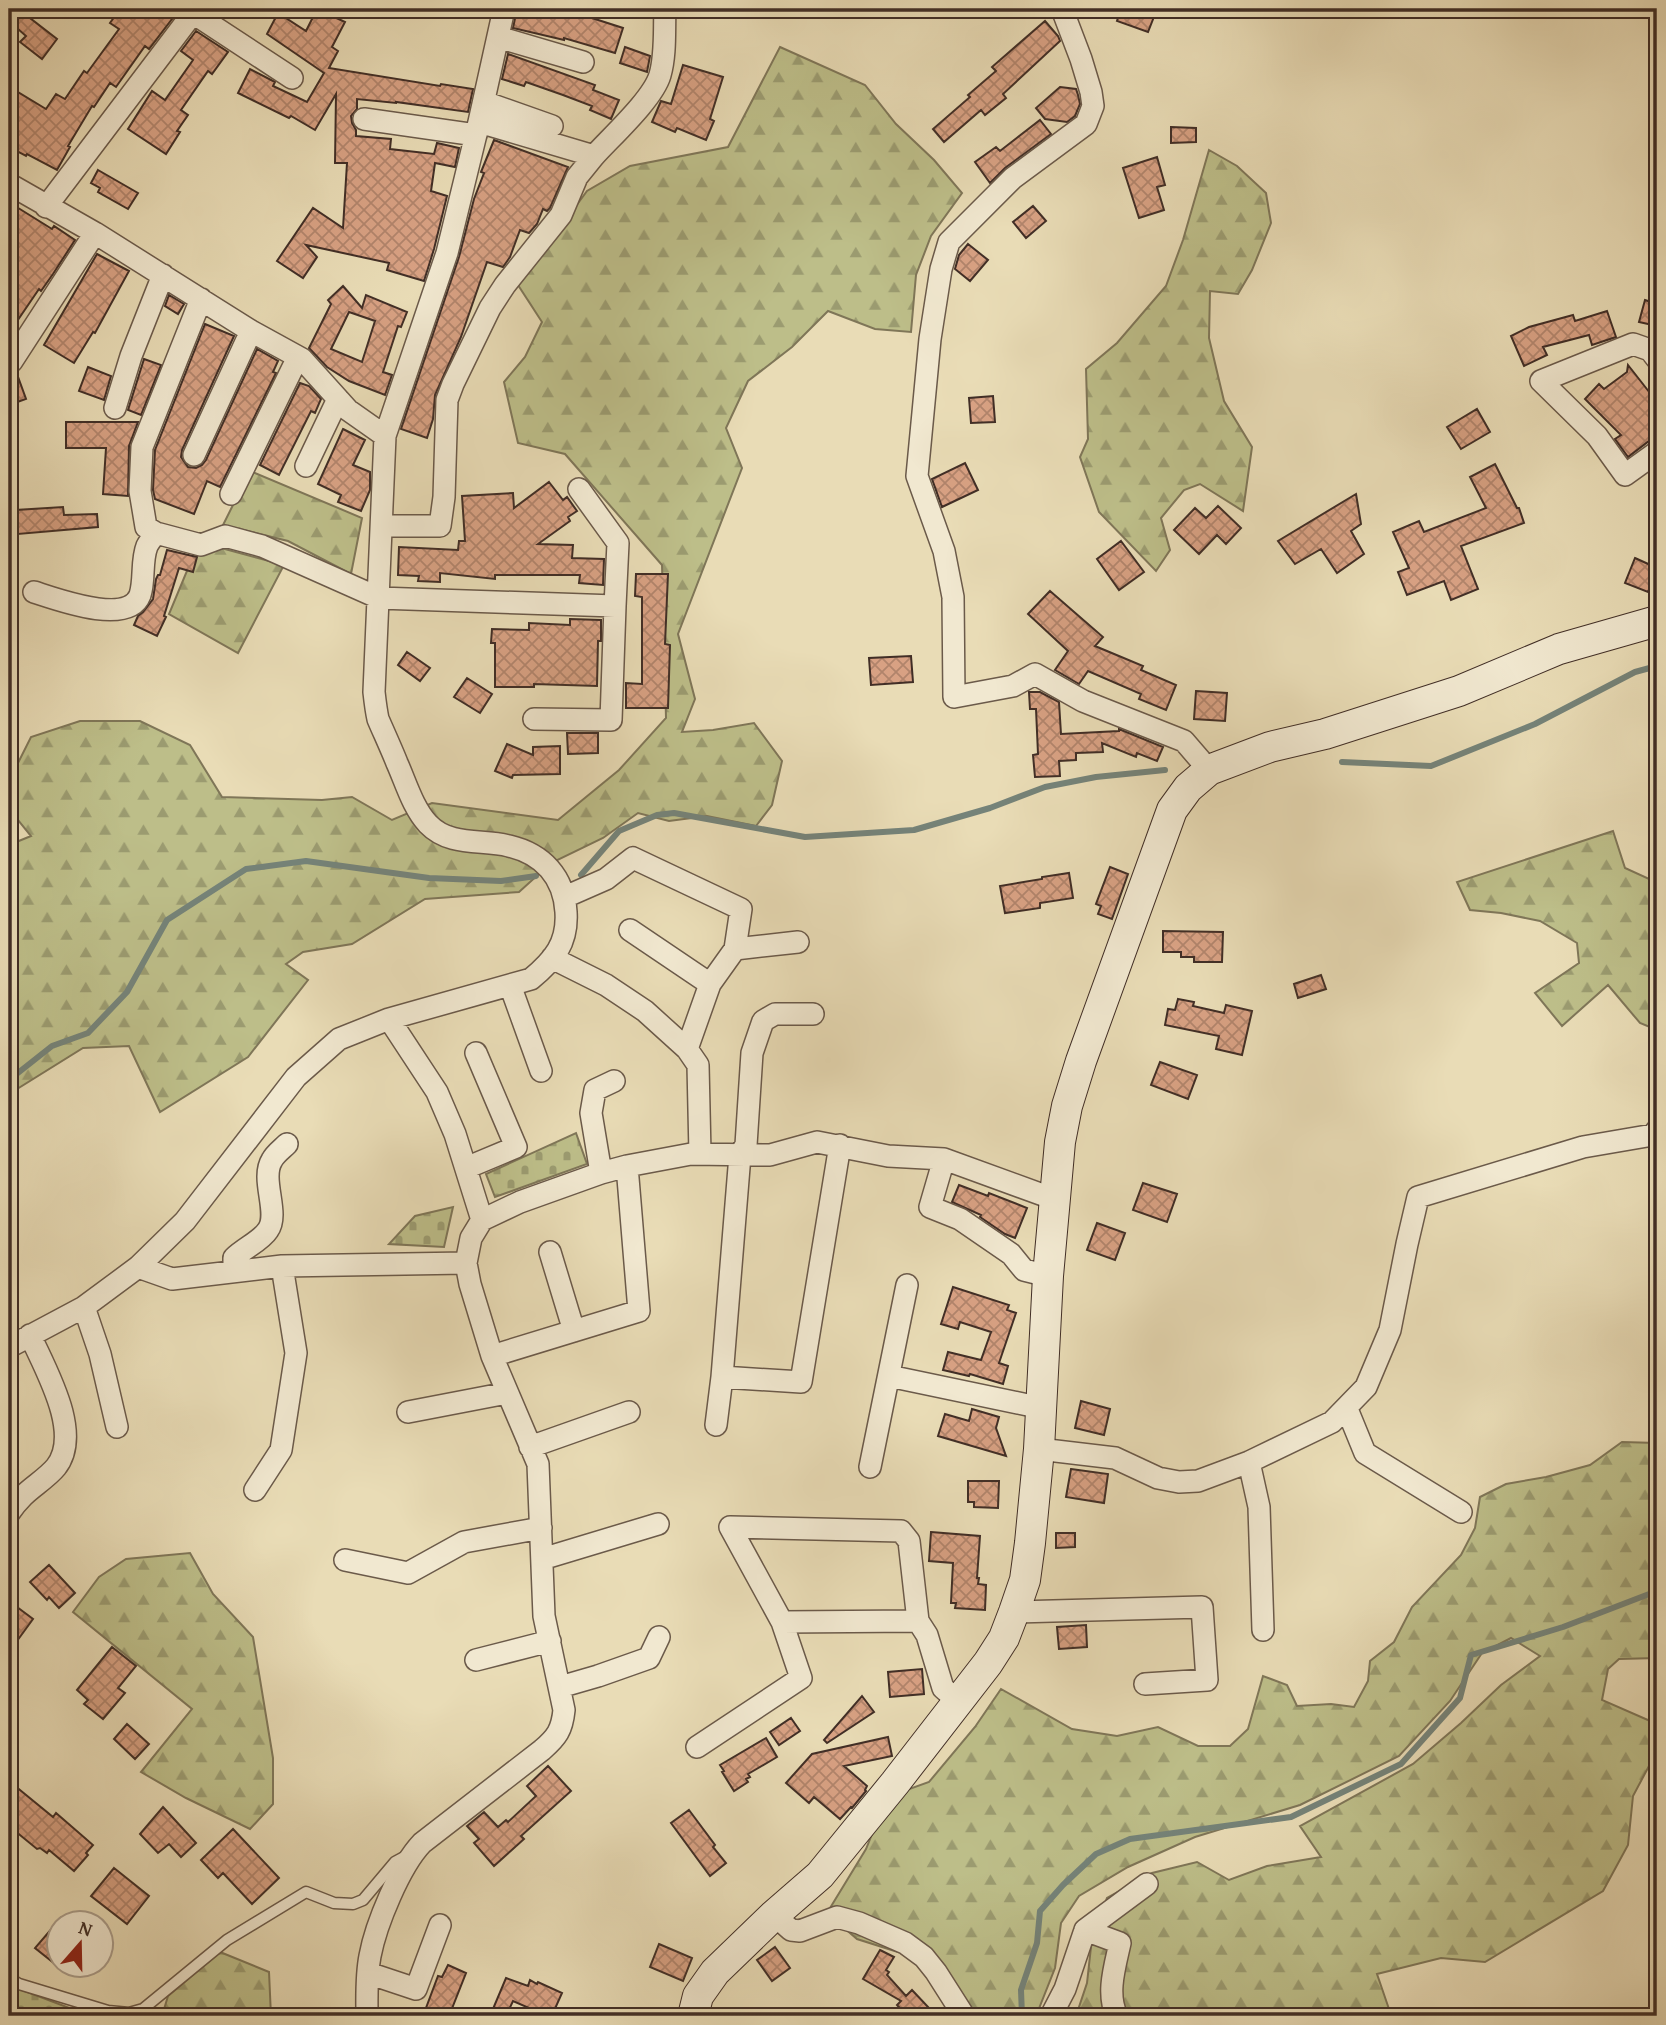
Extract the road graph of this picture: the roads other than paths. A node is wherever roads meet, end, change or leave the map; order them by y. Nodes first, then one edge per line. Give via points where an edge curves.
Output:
1 (504, 9) edge
2 (666, 9) edge
3 (1062, 9) edge
4 (194, 11) edge
5 (498, 37) junction
6 (583, 62) dead end
7 (292, 78) dead end
8 (364, 119) dead end
9 (480, 120) junction
10 (552, 126) dead end
11 (594, 156) junction
12 (11, 190) edge
13 (46, 207) junction
14 (95, 233) junction
15 (163, 275) junction
16 (201, 299) junction
17 (251, 331) junction
18 (298, 357) junction
19 (1657, 359) edge
20 (9, 364) edge
21 (338, 399) junction
22 (115, 408) dead end
23 (385, 436) junction
24 (1657, 452) edge
25 (194, 454) dead end
26 (306, 466) dead end
27 (579, 489) dead end
28 (231, 494) dead end
29 (382, 526) junction
30 (156, 533) junction
31 (34, 592) dead end
32 (379, 598) junction
33 (615, 606) junction
34 (1657, 621) edge
35 (534, 719) dead end
36 (1209, 770) junction
37 (565, 897) junction
38 (630, 929) dead end
39 (798, 942) dead end
40 (735, 949) junction
41 (552, 958) junction
42 (710, 984) junction
43 (510, 985) junction
44 (813, 1014) dead end
45 (389, 1018) junction
46 (687, 1049) junction
47 (476, 1053) dead end
48 (541, 1071) dead end
49 (614, 1081) dead end
50 (1657, 1130) edge
51 (287, 1144) dead end
52 (840, 1145) junction
53 (701, 1154) junction
54 (740, 1155) junction
55 (944, 1159) junction
56 (627, 1166) junction
57 (466, 1168) junction
58 (601, 1173) junction
59 (1054, 1199) junction
60 (482, 1220) junction
61 (550, 1252) dead end
62 (466, 1263) junction
63 (282, 1266) junction
64 (138, 1267) junction
65 (234, 1272) junction
66 (1048, 1276) junction
67 (907, 1285) dead end
68 (84, 1307) junction
69 (574, 1331) junction
70 (30, 1335) junction
71 (9, 1347) edge
72 (492, 1356) junction
73 (889, 1376) junction
74 (722, 1377) junction
75 (507, 1393) junction
76 (1042, 1408) junction
77 (1346, 1409) junction
78 (408, 1412) dead end
79 (629, 1412) dead end
80 (716, 1425) dead end
81 (117, 1427) dead end
82 (530, 1447) junction
83 (1039, 1449) junction
84 (1249, 1462) junction
85 (870, 1467) dead end
86 (255, 1490) dead end
87 (1461, 1512) dead end
88 (9, 1513) edge
89 (658, 1524) dead end
90 (541, 1528) junction
91 (542, 1559) junction
92 (345, 1560) dead end
93 (1014, 1612) junction
94 (918, 1621) junction
95 (782, 1622) junction
96 (1263, 1630) dead end
97 (659, 1637) dead end
98 (550, 1641) junction
99 (476, 1660) dead end
100 (1145, 1684) dead end
101 (560, 1687) junction
102 (959, 1702) junction
103 (696, 1747) dead end
104 (413, 1852) junction
105 (1147, 1884) dead end
106 (774, 1915) junction
107 (440, 1925) dead end
108 (1085, 1930) junction
109 (368, 1973) junction
110 (9, 1978) edge
111 (367, 2016) edge
112 (693, 2016) edge
113 (964, 2016) edge
114 (1051, 2016) edge
115 (1117, 2016) edge

1 - 5 street
2 - 11 street via 659,79
3 - 36 street via 1091,92 1093,106 1086,124 1013,178 949,242 930,339 917,476 944,551 953,597 954,697 1013,686 1035,674 1083,701 1184,741
4 - 7 street
4 - 13 street
5 - 6 street
5 - 9 street
8 - 9 street
9 - 10 street
9 - 11 street
9 - 23 street via 447,253
11 - 29 street via 577,177 561,215 490,308 453,384 447,400 440,526
12 - 13 street
13 - 14 street
14 - 15 street
14 - 20 street
15 - 16 street
15 - 22 street
16 - 17 street
16 - 30 street via 142,447 140,491 146,527
17 - 18 street
17 - 25 street
18 - 21 street
18 - 28 street
19 - 24 street via 1650,350 1633,344 1541,381 1597,436 1625,475
21 - 23 street
21 - 26 street
23 - 29 street
27 - 33 street via 618,543
29 - 32 street
30 - 31 street via 147,545 139,596 132,606 100,609
30 - 32 street via 201,545 225,536 262,546
32 - 33 street
32 - 37 street via 377,716 414,801 429,824 444,835 530,853 552,869
33 - 35 street via 611,720
34 - 36 street via 1559,649 1459,691 1270,747
36 - 59 street via 1172,810 1156,852 1070,1095
37 - 40 street via 606,879 634,858 741,909
37 - 41 street via 567,926
38 - 42 street
39 - 40 street
40 - 42 street
41 - 43 street via 531,979
41 - 46 street via 645,1011
42 - 46 street
43 - 45 street
43 - 48 street
44 - 54 street via 775,1014 763,1021 752,1053 746,1145
45 - 57 street via 437,1092
45 - 64 street via 339,1039 296,1077 185,1221
46 - 53 street via 698,1065
47 - 57 street via 516,1147
49 - 58 street via 595,1090 592,1113
50 - 77 street via 1653,1135 1583,1147 1418,1197 1391,1330 1366,1387
51 - 65 street via 271,1161 268,1175 272,1223 268,1232 234,1258
52 - 54 street via 817,1142 770,1155
52 - 55 street via 888,1156
52 - 74 street via 801,1382
53 - 54 street
53 - 56 street
54 - 74 street
55 - 59 street
55 - 66 street via 930,1207 960,1219 1011,1254 1024,1270
56 - 58 street
56 - 69 street via 639,1311
57 - 60 street
58 - 60 street
59 - 66 street
60 - 62 street via 471,1238
61 - 69 street
62 - 63 street
62 - 72 street
63 - 65 street
63 - 86 street via 296,1353 281,1450
64 - 65 street via 172,1279
64 - 68 street
66 - 76 street
67 - 73 street
68 - 70 street
68 - 81 street
69 - 72 street
70 - 71 street
70 - 88 street via 62,1409 66,1448 54,1470
72 - 75 street
73 - 76 street
73 - 85 street
74 - 80 street
75 - 78 street
75 - 82 street
76 - 83 street
77 - 84 street via 1332,1422
77 - 87 street via 1365,1453
79 - 82 street
82 - 90 street via 537,1464
83 - 84 street via 1115,1458 1158,1478 1180,1482 1198,1481
83 - 93 street via 1025,1580
84 - 96 street via 1259,1507
89 - 91 street
90 - 91 street
90 - 92 street via 464,1542 408,1573
91 - 98 street via 544,1616
93 - 100 street via 1202,1607 1207,1679
93 - 102 street via 1004,1638
94 - 95 street
94 - 95 street via 909,1541 901,1531 730,1527
94 - 102 street via 943,1688
95 - 103 street via 802,1678
97 - 101 street via 649,1658
98 - 99 street
98 - 101 street
101 - 104 street via 564,1710 556,1738
102 - 106 street via 820,1875
104 - 109 street via 390,1896
104 - 110 lane via 395,1862 363,1900 353,1904 334,1903 306,1892 292,1900 227,1940 136,2011 108,2011
105 - 108 street
106 - 112 street via 715,1972 698,1996
106 - 113 street via 791,1930 836,1917 905,1943 924,1957
107 - 109 street via 416,1989
108 - 114 street
108 - 115 street via 1120,1943 1111,1997
109 - 111 street

